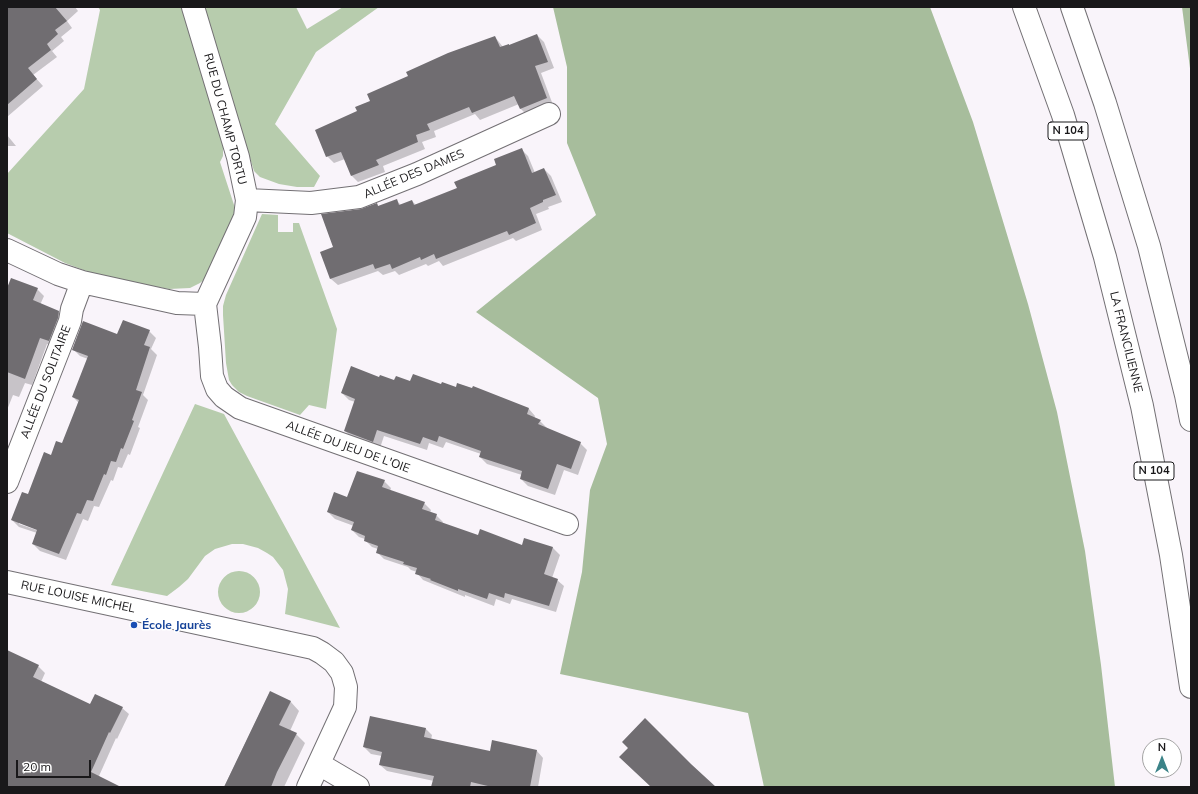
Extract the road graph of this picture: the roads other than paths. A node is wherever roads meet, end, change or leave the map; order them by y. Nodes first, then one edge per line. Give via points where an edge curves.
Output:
1 (194, 7) edge
2 (1024, 7) edge
3 (1072, 7) edge
4 (549, 114) dead end
5 (247, 200) junction
6 (7, 250) edge
7 (82, 282) junction
8 (205, 304) junction
9 (1191, 420) edge
10 (7, 482) edge
11 (567, 524) dead end
12 (7, 582) edge
13 (1191, 687) edge
14 (319, 764) junction
15 (308, 787) edge
16 (358, 787) edge

1 - 5 main road, RUE DU CHAMP TORTU via 238,157
2 - 13 main road, LA FRANCILIENNE / N 104 via 1063,115 1105,257 1142,406
3 - 9 main road via 1149,246
4 - 5 main road, ALLÉE DES DAMES via 417,174 359,197 311,203
5 - 8 main road, RUE DU CHAMP TORTU via 245,217
6 - 7 main road via 58,274
7 - 8 main road via 177,303
7 - 10 main road, ALLÉE DU SOLITAIRE via 70,321
8 - 11 main road, ALLÉE DU JEU DE L'OIE via 212,376 224,398 235,405
12 - 14 main road, RUE LOUISE MICHEL via 322,652 342,673 346,687 344,707
14 - 15 main road
14 - 16 main road

